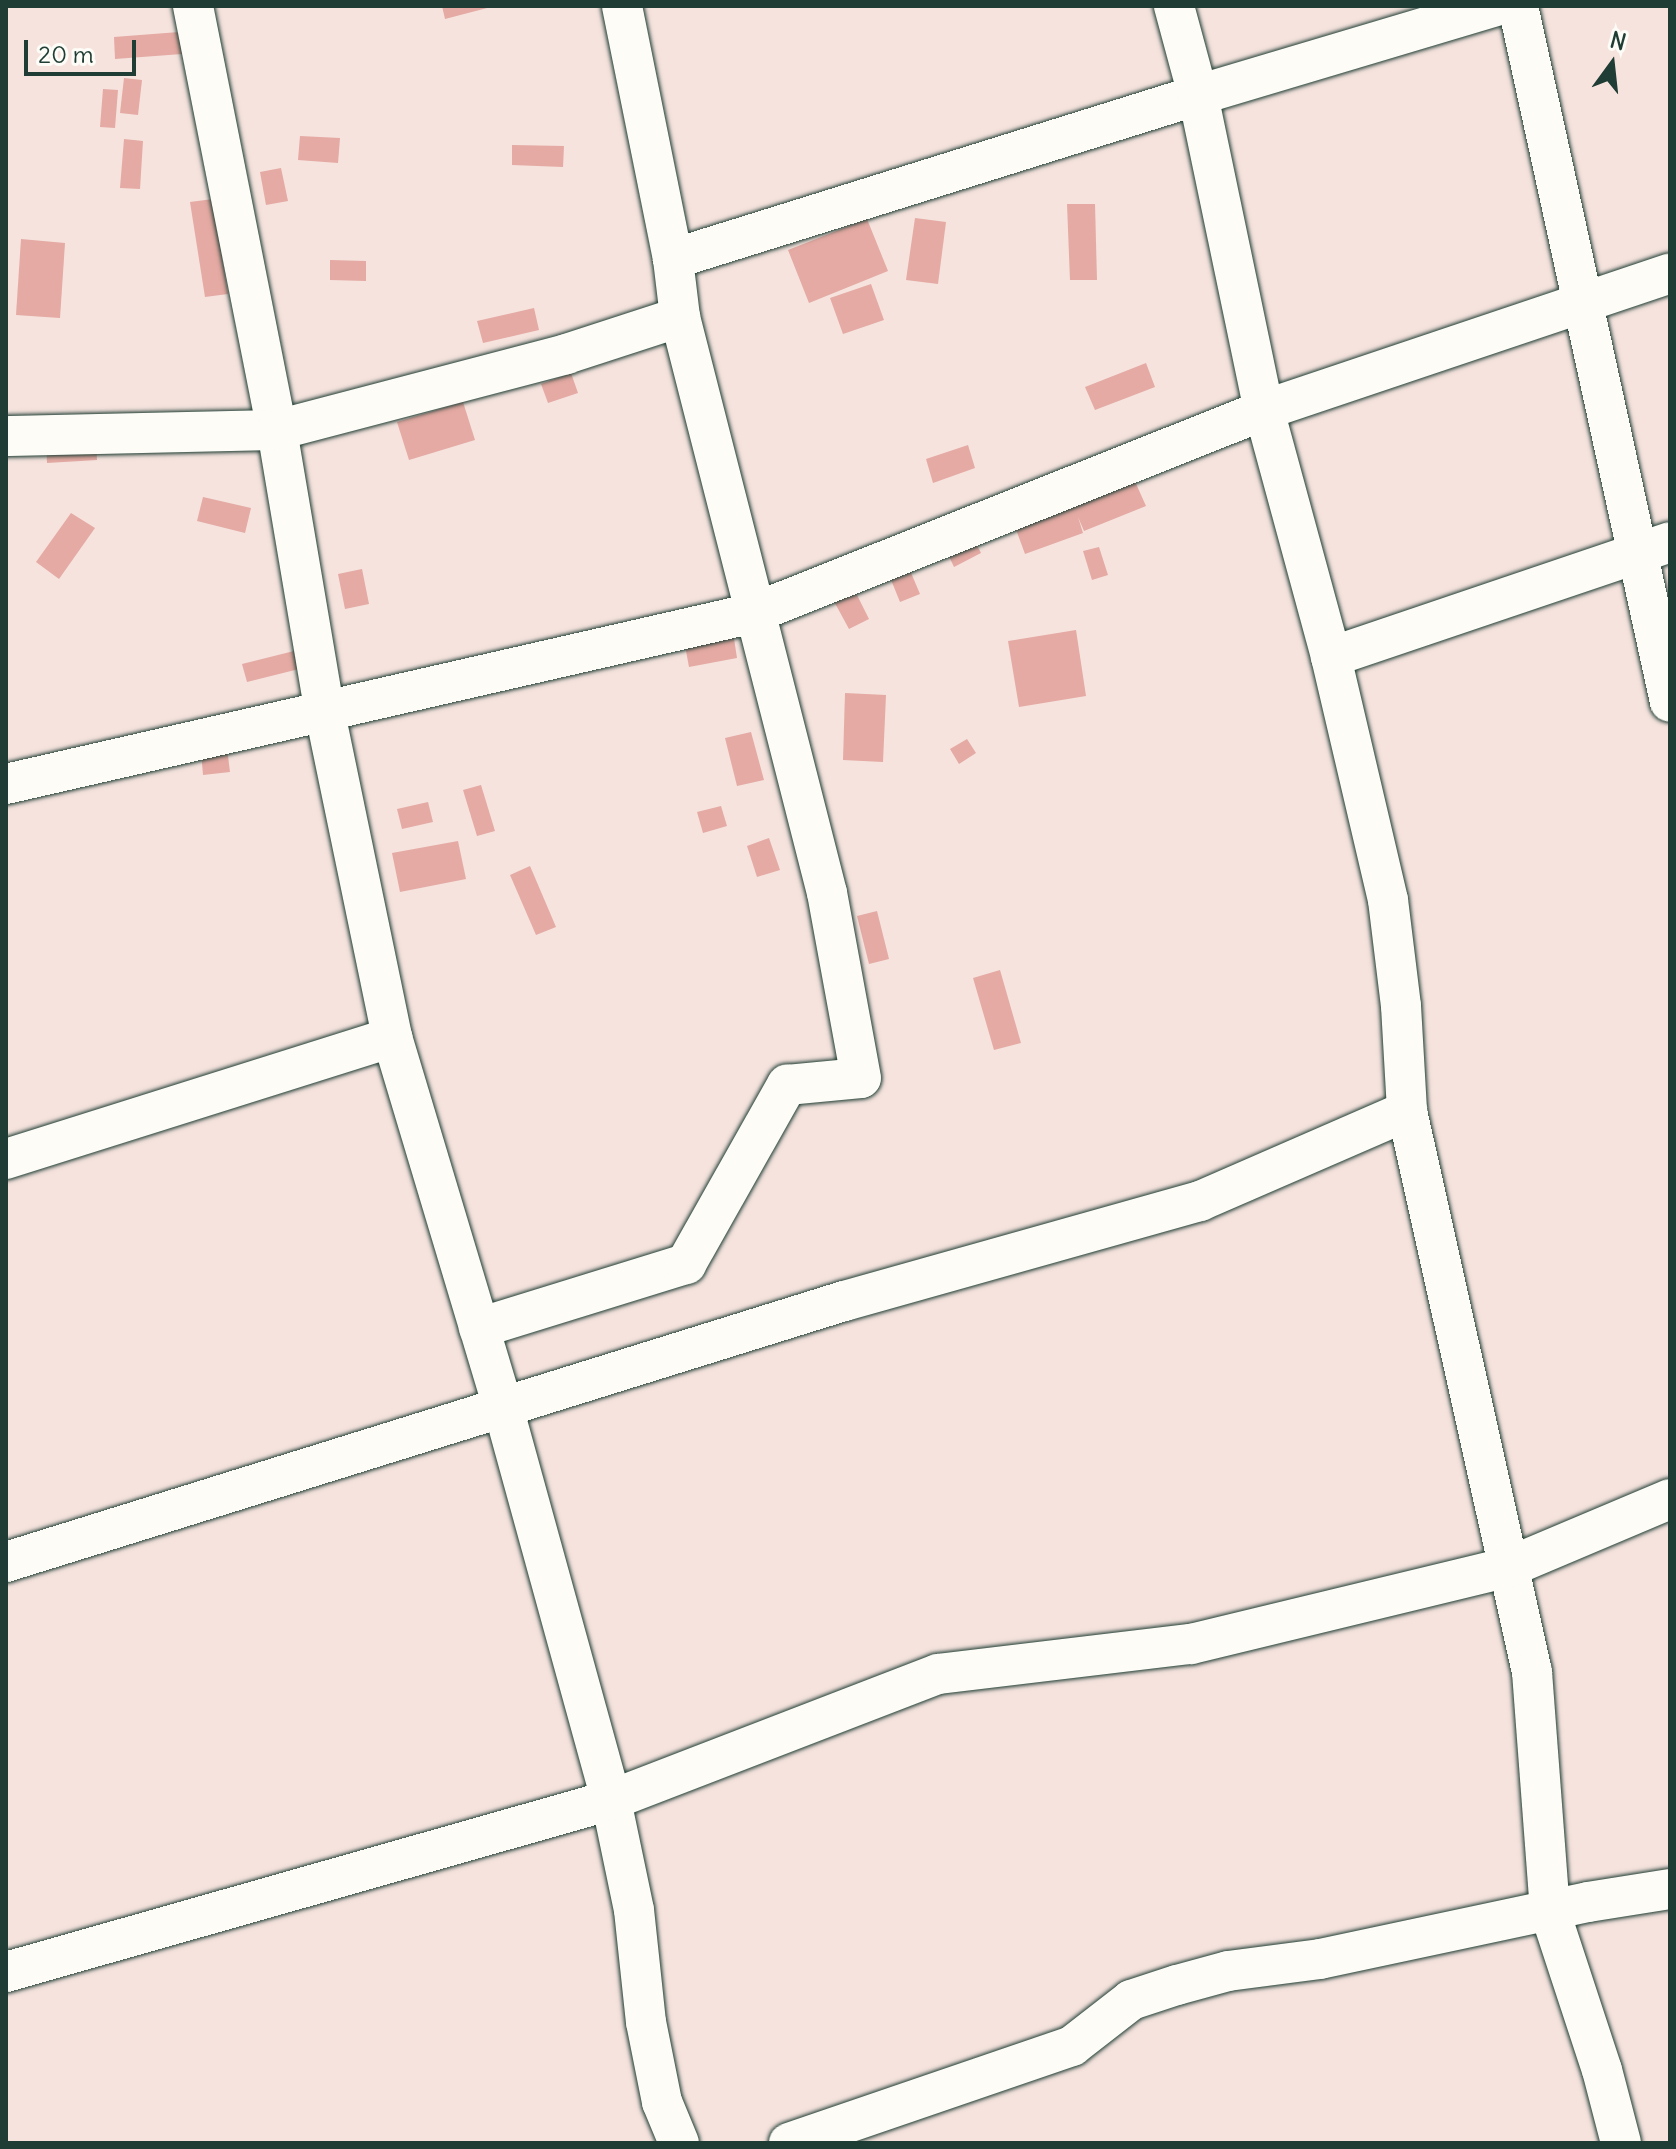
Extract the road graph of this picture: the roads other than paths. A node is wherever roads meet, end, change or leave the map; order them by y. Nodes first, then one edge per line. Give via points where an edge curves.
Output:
1 (193, 6) edge
2 (622, 6) edge
3 (1174, 6) edge
4 (1496, 6) edge
5 (1518, 6) edge
6 (1198, 95) junction
7 (673, 259) junction
8 (1670, 273) edge
9 (1580, 302) junction
10 (680, 317) junction
11 (1264, 410) junction
12 (277, 430) junction
13 (6, 436) edge
14 (1654, 546) edge
15 (754, 613) junction
16 (1331, 657) junction
17 (1670, 702) edge
18 (325, 713) junction
19 (6, 784) edge
20 (392, 1037) junction
21 (1407, 1111) junction
22 (6, 1159) edge
23 (479, 1328) junction
24 (503, 1407) junction
25 (1670, 1499) edge
26 (6, 1562) edge
27 (1509, 1567) junction
28 (611, 1800) junction
29 (1670, 1889) edge
30 (1550, 1912) junction
31 (6, 1972) edge
32 (679, 2143) edge
33 (789, 2143) edge
34 (1621, 2143) edge

1 - 12 street
2 - 7 street
3 - 6 street
4 - 6 street
5 - 9 street
6 - 7 street
6 - 11 street
7 - 10 street
8 - 9 street
9 - 11 street
9 - 14 street
10 - 12 street via 566,354
10 - 15 street
11 - 15 street
11 - 16 street
12 - 13 street
12 - 18 street
14 - 16 street
14 - 17 street
15 - 18 street
15 - 23 street via 827,893 861,1078 787,1085 686,1264
16 - 21 street via 1388,900
18 - 19 street
18 - 20 street
20 - 22 street
20 - 23 street
21 - 24 street via 1200,1201 844,1301
21 - 27 street
23 - 24 street
24 - 26 street
24 - 28 street
25 - 27 street
27 - 28 street via 1191,1644 938,1674
27 - 30 street via 1532,1672
28 - 31 street
28 - 32 street via 634,1910 646,2022 662,2102
29 - 30 street
30 - 33 street via 1177,1985 1131,2000 1072,2046
30 - 34 street

